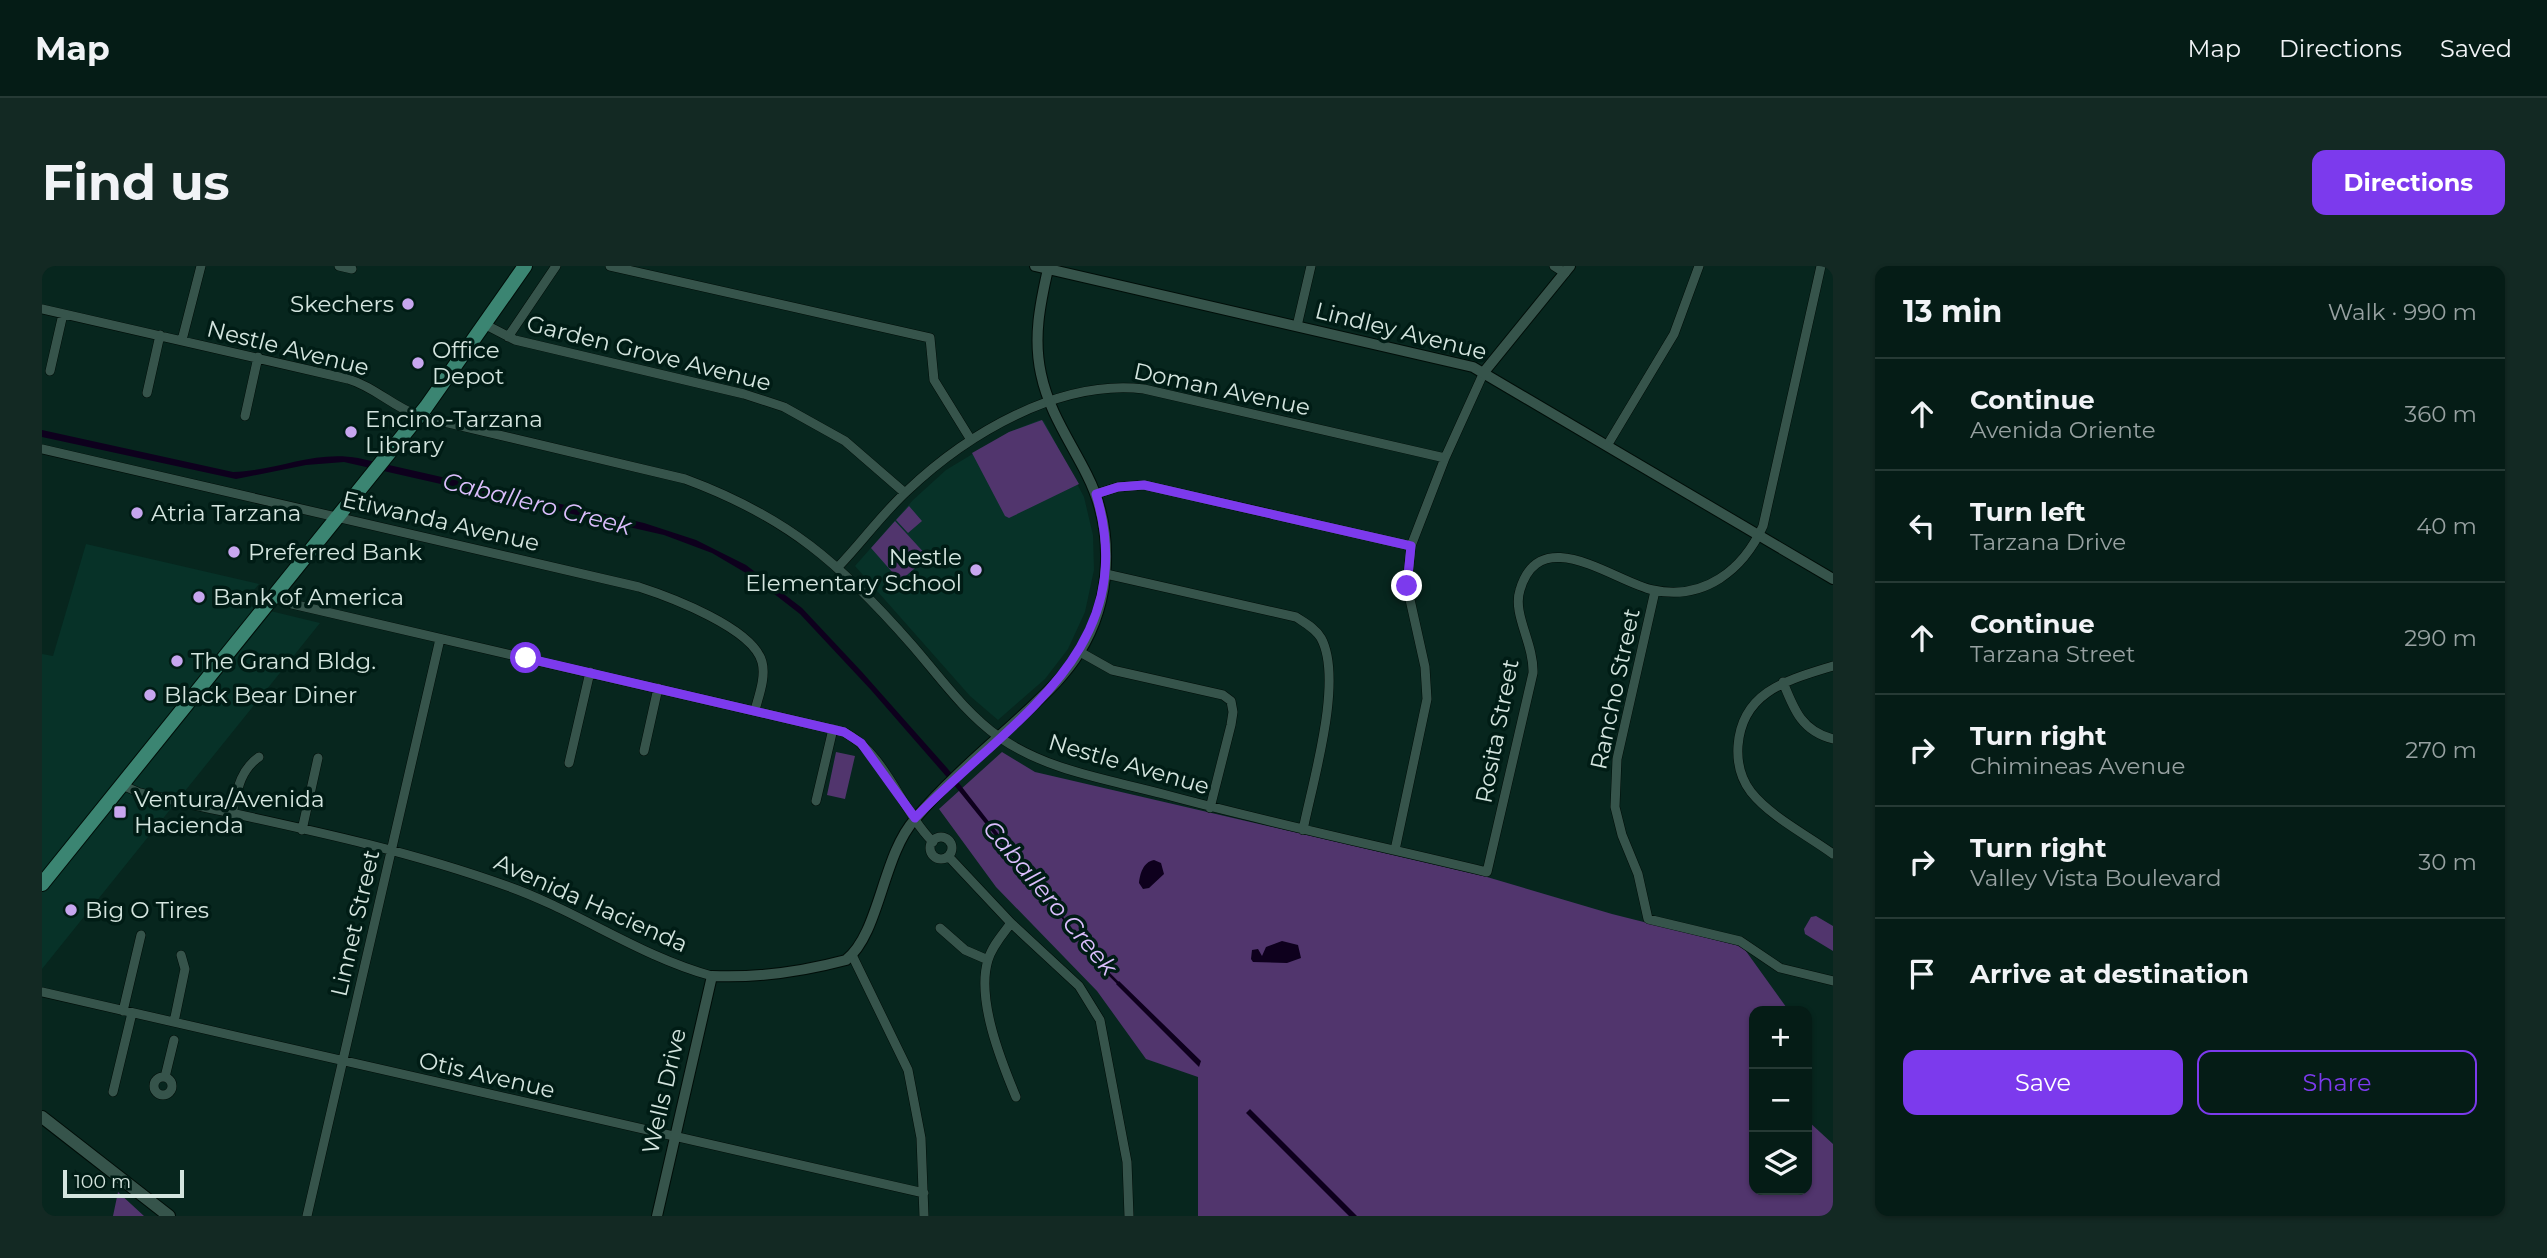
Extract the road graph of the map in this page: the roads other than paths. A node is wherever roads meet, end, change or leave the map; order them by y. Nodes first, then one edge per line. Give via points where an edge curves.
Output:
1 (201, 266) edge
2 (339, 266) edge
3 (525, 266) edge
4 (556, 266) edge
5 (610, 266) edge
6 (1035, 266) edge
7 (1311, 266) edge
8 (1553, 266) edge
9 (1699, 266) edge
10 (1821, 266) edge
11 (1048, 267) edge
12 (352, 269) dead end
13 (1567, 270) edge
14 (42, 309) edge
15 (63, 314) junction
16 (486, 325) junction
17 (1297, 326) junction
18 (160, 335) junction
19 (508, 337) junction
20 (182, 340) junction
21 (258, 358) junction
22 (50, 371) dead end
23 (1484, 372) junction
24 (147, 393) dead end
25 (1049, 403) junction
26 (245, 416) dead end
27 (419, 416) junction
28 (971, 440) junction
29 (1608, 444) junction
30 (42, 449) edge
31 (1445, 458) junction
32 (905, 493) junction
33 (1096, 494) junction
34 (338, 517) junction
35 (1759, 534) junction
36 (1411, 546) junction
37 (839, 566) junction
38 (1106, 574) junction
39 (1833, 579) edge
40 (1655, 591) junction
41 (273, 597) junction
42 (440, 639) junction
43 (1080, 653) junction
44 (1833, 666) edge
45 (590, 673) junction
46 (1783, 682) junction
47 (658, 688) junction
48 (755, 710) junction
49 (833, 729) junction
50 (999, 737) junction
51 (1833, 739) edge
52 (643, 751) dead end
53 (259, 757) dead end
54 (318, 758) dead end
55 (569, 762) dead end
56 (122, 786) junction
57 (816, 801) dead end
58 (1210, 808) junction
59 (232, 814) junction
60 (915, 818) junction
61 (302, 830) junction
62 (1303, 830) junction
63 (933, 842) junction
64 (1395, 850) junction
65 (392, 851) junction
66 (1833, 854) edge
67 (948, 856) junction
68 (1487, 872) joint
69 (42, 884) edge
70 (1012, 923) junction
71 (940, 928) dead end
72 (141, 936) dead end
73 (181, 955) dead end
74 (852, 956) junction
75 (988, 960) junction
76 (712, 976) junction
77 (1833, 981) edge
78 (42, 992) edge
79 (127, 1012) junction
80 (173, 1022) junction
81 (174, 1040) dead end
82 (343, 1062) junction
83 (165, 1077) dead end
84 (113, 1092) dead end
85 (1016, 1097) dead end
86 (42, 1118) edge
87 (674, 1138) junction
88 (923, 1193) junction
89 (169, 1216) edge
90 (307, 1216) edge
91 (657, 1216) edge
92 (924, 1216) edge
93 (1129, 1216) edge

1 - 20 street
2 - 12 street
3 - 16 main road
4 - 19 street
5 - 28 street via 930,338 934,380
6 - 11 street, Lindley Avenue
7 - 17 street
8 - 13 street
9 - 29 street via 1674,334
10 - 35 street
11 - 17 street, Lindley Avenue
11 - 25 street via 1037,348
13 - 23 street
14 - 15 street, Nestle Avenue
15 - 18 street, Nestle Avenue
15 - 22 street
16 - 19 street, Garden Grove Avenue
16 - 27 main road
17 - 23 street, Lindley Avenue
18 - 20 street, Nestle Avenue
18 - 24 street
19 - 32 street, Garden Grove Avenue via 784,407 845,440
20 - 21 street, Nestle Avenue
21 - 26 street
21 - 27 street, Nestle Avenue via 360,383
23 - 29 street, Lindley Avenue
23 - 31 street
25 - 28 street, Doman Avenue
25 - 31 street, Doman Avenue via 1088,390 1144,389
25 - 33 street
27 - 34 main road
27 - 37 street, Nestle Avenue via 685,479 755,508
28 - 32 street, Doman Avenue
29 - 35 street, Lindley Avenue
30 - 34 street, Etiwanda Avenue
31 - 36 street
32 - 37 street, Doman Avenue
33 - 36 street via 1144,485
33 - 38 street via 1105,536
34 - 41 main road
34 - 48 street, Etiwanda Avenue via 671,597 746,639 759,654 763,674
35 - 39 street, Lindley Avenue
35 - 40 street, Rosita Street via 1735,569 1714,584
36 - 64 street via 1407,586 1425,667 1427,699
37 - 50 street, Nestle Avenue via 971,713
38 - 43 street via 1098,610
38 - 62 street via 1296,617 1313,628 1323,642 1328,698
40 - 68 street, Rosita Street via 1573,558 1553,558 1536,565 1524,578 1518,607 1534,655 1533,673
40 - 77 street, Rancho Street via 1614,785 1622,835 1638,874 1647,916 1651,921 1740,941 1780,968
41 - 42 street
41 - 56 main road
42 - 45 street
42 - 65 street, Linnet Street
43 - 50 street
43 - 58 street via 1112,670 1223,695 1231,701 1231,725
44 - 46 street
45 - 47 street
45 - 55 street via 580,739
46 - 51 street via 1805,725
46 - 66 street via 1764,692 1745,717 1738,751 1741,773 1763,804
47 - 48 street
47 - 52 street
48 - 49 street
49 - 57 street
49 - 60 street via 861,743
50 - 58 street, Nestle Avenue via 1072,772
50 - 60 street
53 - 59 street via 240,780
54 - 61 street
56 - 59 street, Avenida Hacienda
56 - 69 main road
58 - 62 street, Nestle Avenue
59 - 61 street, Avenida Hacienda
60 - 63 street
60 - 74 street via 897,845 866,932
61 - 65 street, Avenida Hacienda
62 - 64 street, Nestle Avenue
63 - 67 street via 934,856
63 - 67 street via 949,841 952,850
64 - 68 street, Nestle Avenue
65 - 76 street, Avenida Hacienda via 514,888 662,960
65 - 82 street, Linnet Street
67 - 70 street
70 - 75 street
70 - 93 street via 1080,986 1100,1020 1127,1162
71 - 75 street via 965,950
72 - 79 street
73 - 80 street via 185,969
74 - 76 street, Avenida Hacienda via 787,973
74 - 88 street via 908,1070 921,1138
75 - 85 street via 986,998 1000,1060
76 - 87 street, Wells Drive
78 - 79 street, Otis Avenue
79 - 80 street, Otis Avenue
79 - 84 street
80 - 82 street, Otis Avenue
81 - 83 street
82 - 87 street, Otis Avenue
82 - 90 street, Linnet Street
86 - 89 main road
87 - 88 street, Otis Avenue
87 - 91 street, Wells Drive
88 - 92 street

